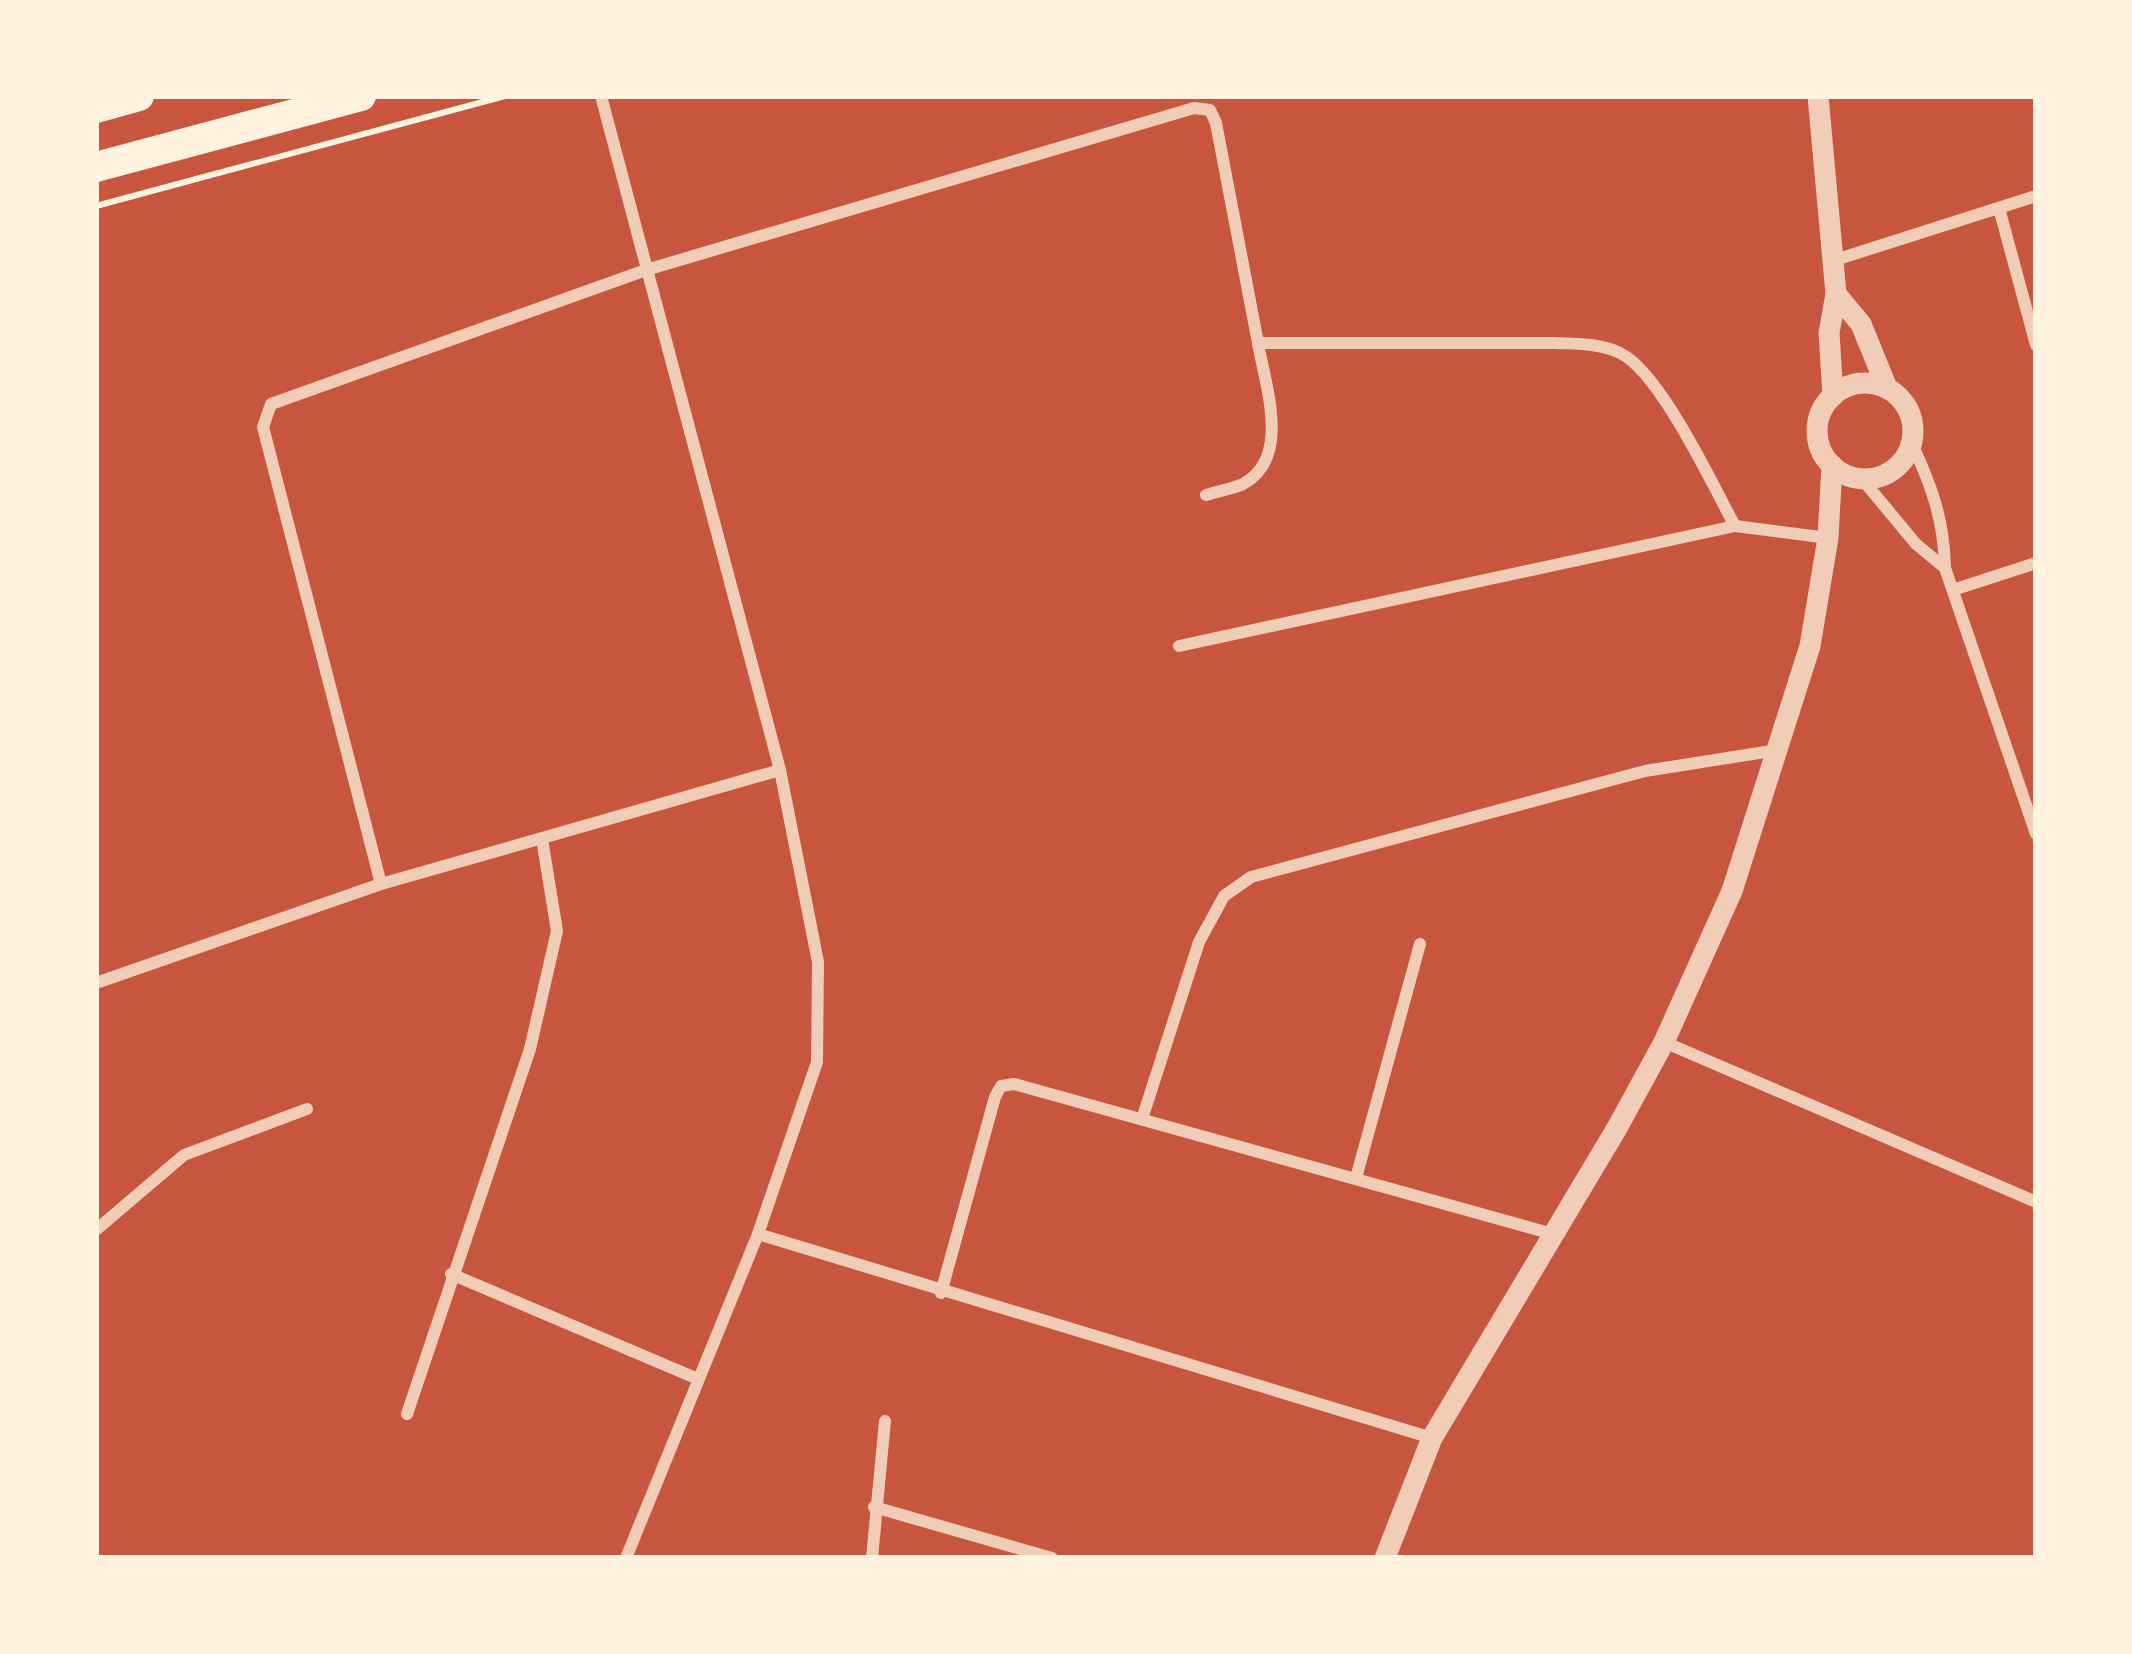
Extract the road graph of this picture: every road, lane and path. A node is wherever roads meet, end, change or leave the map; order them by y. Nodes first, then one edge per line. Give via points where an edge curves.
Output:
1 (139, 96) edge
2 (361, 96) edge
3 (505, 96) edge
4 (601, 96) edge
5 (1818, 96) edge
6 (96, 108) edge
7 (96, 166) edge
8 (2036, 196) edge
9 (96, 206) edge
10 (1999, 208) junction
11 (1832, 261) junction
12 (646, 270) junction
13 (1836, 294) junction
14 (1258, 343) junction
15 (2036, 345) edge
16 (1887, 388) junction
17 (1833, 396) junction
18 (1912, 444) junction
19 (1832, 466) junction
20 (1862, 479) junction
21 (1206, 495) dead end
22 (1736, 526) junction
23 (1828, 538) junction
24 (2036, 563) edge
25 (1946, 568) junction
26 (1952, 590) junction
27 (1179, 646) dead end
28 (1779, 750) junction
29 (781, 770) junction
30 (2036, 834) edge
31 (542, 839) junction
32 (381, 884) junction
33 (1420, 944) dead end
34 (96, 983) edge
35 (1664, 1042) junction
36 (308, 1109) dead end
37 (1142, 1119) junction
38 (1356, 1178) junction
39 (2036, 1202) edge
40 (96, 1230) edge
41 (758, 1234) junction
42 (1552, 1234) junction
43 (451, 1274) junction
44 (941, 1293) junction
45 (698, 1378) junction
46 (407, 1414) dead end
47 (885, 1420) dead end
48 (1432, 1438) junction
49 (874, 1507) junction
50 (626, 1558) edge
51 (872, 1558) edge
52 (1052, 1558) edge
53 (1385, 1558) edge

1 - 6 main road
2 - 7 main road
3 - 9 path
4 - 12 street
5 - 11 street
8 - 10 street
10 - 11 street
10 - 15 street
11 - 13 street
12 - 14 street via 1194,108 1210,110 1216,123
12 - 29 street
12 - 32 street via 271,404 266,414 263,427
13 - 16 street via 1862,324
13 - 17 street via 1828,333
14 - 21 street via 1272,427 1263,468 1244,484
14 - 22 street via 1555,343 1618,351 1659,395
16 - 17 street via 1868,383
16 - 18 street via 1909,412
17 - 19 street via 1818,423
18 - 20 street via 1893,471
18 - 25 street via 1935,492
19 - 20 street
19 - 23 street
20 - 25 street
22 - 23 street
22 - 27 street
23 - 28 street via 1810,646
24 - 26 street
25 - 26 street
26 - 30 street
28 - 35 street via 1732,890
28 - 37 street via 1646,771 1252,877 1224,896 1199,942
29 - 31 street
29 - 41 street via 818,962 818,1062
31 - 32 street
31 - 43 street via 557,932 530,1049
32 - 34 street
33 - 38 street
35 - 39 street
35 - 42 street
36 - 40 street via 184,1155
37 - 38 street
37 - 44 street via 1001,1086
38 - 42 street
41 - 44 street
41 - 45 street
42 - 48 street
43 - 45 street
43 - 46 street
44 - 48 street
45 - 50 street
47 - 49 street
48 - 53 street
49 - 51 street
49 - 52 street

